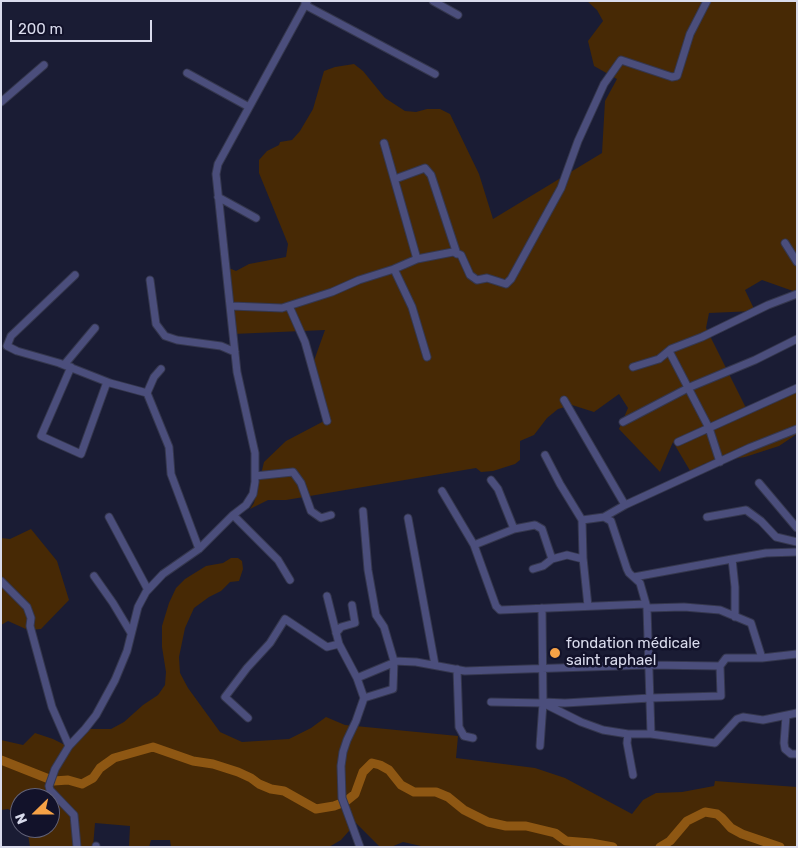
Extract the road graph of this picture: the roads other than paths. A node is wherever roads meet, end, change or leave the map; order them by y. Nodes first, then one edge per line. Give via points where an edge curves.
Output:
1 (433, 1) edge
2 (707, 1) edge
3 (306, 2) edge
4 (458, 15) dead end
5 (44, 65) dead end
6 (187, 73) dead end
7 (435, 74) dead end
8 (1, 102) edge
9 (249, 107) junction
10 (384, 143) dead end
11 (395, 179) junction
12 (218, 197) junction
13 (256, 218) dead end
14 (785, 243) dead end
15 (458, 254) junction
16 (417, 259) junction
17 (797, 262) edge
18 (394, 269) junction
19 (75, 275) dead end
20 (150, 280) dead end
21 (797, 294) edge
22 (231, 306) junction
23 (289, 306) junction
24 (95, 328) dead end
25 (797, 339) edge
26 (669, 351) junction
27 (235, 352) junction
28 (427, 357) dead end
29 (67, 366) junction
30 (633, 367) dead end
31 (161, 369) dead end
32 (107, 382) junction
33 (688, 388) junction
34 (797, 388) edge
35 (147, 393) junction
36 (564, 400) dead end
37 (327, 421) dead end
38 (623, 422) dead end
39 (709, 428) junction
40 (797, 429) edge
41 (678, 442) dead end
42 (545, 455) dead end
43 (720, 462) junction
44 (255, 476) junction
45 (491, 480) dead end
46 (759, 483) dead end
47 (442, 492) dead end
48 (625, 505) junction
49 (363, 511) dead end
50 (331, 514) dead end
51 (233, 515) junction
52 (109, 517) dead end
53 (604, 517) junction
54 (707, 517) dead end
55 (408, 518) dead end
56 (582, 520) junction
57 (797, 528) edge
58 (514, 529) junction
59 (797, 542) edge
60 (474, 545) junction
61 (199, 549) junction
62 (797, 552) edge
63 (552, 559) junction
64 (732, 559) junction
65 (583, 560) junction
66 (532, 569) dead end
67 (94, 576) dead end
68 (634, 577) junction
69 (1, 580) edge
70 (290, 580) dead end
71 (148, 590) junction
72 (327, 596) dead end
73 (352, 605) dead end
74 (588, 606) junction
75 (646, 606) junction
76 (542, 608) junction
77 (735, 617) junction
78 (131, 632) junction
79 (336, 633) junction
80 (339, 644) junction
81 (797, 654) edge
82 (762, 658) junction
83 (394, 661) junction
84 (435, 665) junction
85 (649, 666) junction
86 (720, 666) junction
87 (457, 669) junction
88 (544, 669) junction
89 (357, 678) junction
90 (364, 698) junction
91 (650, 698) junction
92 (491, 702) dead end
93 (543, 703) junction
94 (797, 713) edge
95 (786, 716) junction
96 (248, 718) dead end
97 (628, 734) junction
98 (651, 734) junction
99 (473, 738) dead end
100 (69, 746) junction
101 (540, 746) dead end
102 (797, 754) edge
103 (633, 775) dead end
104 (76, 847) edge
105 (360, 847) edge

1 - 4 street
2 - 15 street via 690,34 677,76 621,60 604,84 561,188 511,280 506,284 487,278 477,280 470,275
3 - 7 street
3 - 9 street
5 - 8 street
6 - 9 street
9 - 12 street via 218,164
10 - 11 street
11 - 15 street via 425,168 431,176
11 - 16 street
12 - 13 street
12 - 22 street
14 - 17 street
15 - 16 street via 453,252
16 - 18 street
18 - 23 street
18 - 28 street via 412,307
19 - 29 street via 11,336 7,346
20 - 27 street via 156,324 166,336 221,346
21 - 26 street
22 - 23 street
22 - 27 street
23 - 37 street via 305,342
24 - 29 street
25 - 33 street
26 - 30 street via 659,359
26 - 33 street
27 - 44 street via 254,445
29 - 32 street
29 - 32 street via 41,436 81,454
31 - 35 street
32 - 35 street
33 - 38 street
33 - 39 street
34 - 39 street
35 - 61 street via 169,447 172,474
36 - 48 street
39 - 41 street
39 - 43 street
40 - 43 street
42 - 56 street
43 - 48 street
44 - 50 street via 293,472 301,483 311,511 321,518
44 - 51 street via 253,494 246,505
45 - 58 street via 498,489
46 - 57 street
47 - 60 street
48 - 53 street
49 - 83 street via 376,615 386,632
51 - 61 street
51 - 70 street via 278,560
52 - 71 street
53 - 56 street
53 - 68 street via 611,521 627,569
54 - 59 street via 746,510 776,537
55 - 84 street
56 - 65 street
58 - 60 street
58 - 63 street via 539,526
60 - 76 street via 500,610
61 - 71 street
62 - 64 street
63 - 65 street via 567,555
63 - 66 street
64 - 68 street
64 - 77 street
65 - 74 street
67 - 78 street
68 - 75 street via 640,583
69 - 100 street via 27,607 52,707
71 - 78 street via 138,608
72 - 79 street
73 - 79 street via 355,623 341,627
74 - 75 street
74 - 76 street
75 - 77 street via 709,609
75 - 85 street
76 - 88 street
77 - 82 street via 751,623
78 - 100 street via 120,670 104,700
79 - 80 street
80 - 89 street
80 - 96 street via 328,648 286,619 225,697
81 - 82 street
82 - 86 street via 726,658
83 - 84 street
83 - 89 street
83 - 90 street via 393,689
84 - 87 street
85 - 86 street
85 - 88 street
85 - 91 street
86 - 91 street via 721,696
87 - 88 street
87 - 99 street via 459,727 464,736
88 - 93 street
89 - 90 street
90 - 105 street via 347,740 341,766 343,802
91 - 93 street
91 - 98 street
92 - 93 street
93 - 97 street via 581,722
93 - 101 street
94 - 95 street
95 - 98 street via 762,720 743,716 715,743
95 - 102 street via 784,743 788,753
97 - 98 street
97 - 103 street
100 - 104 street via 49,780 49,786 74,815

